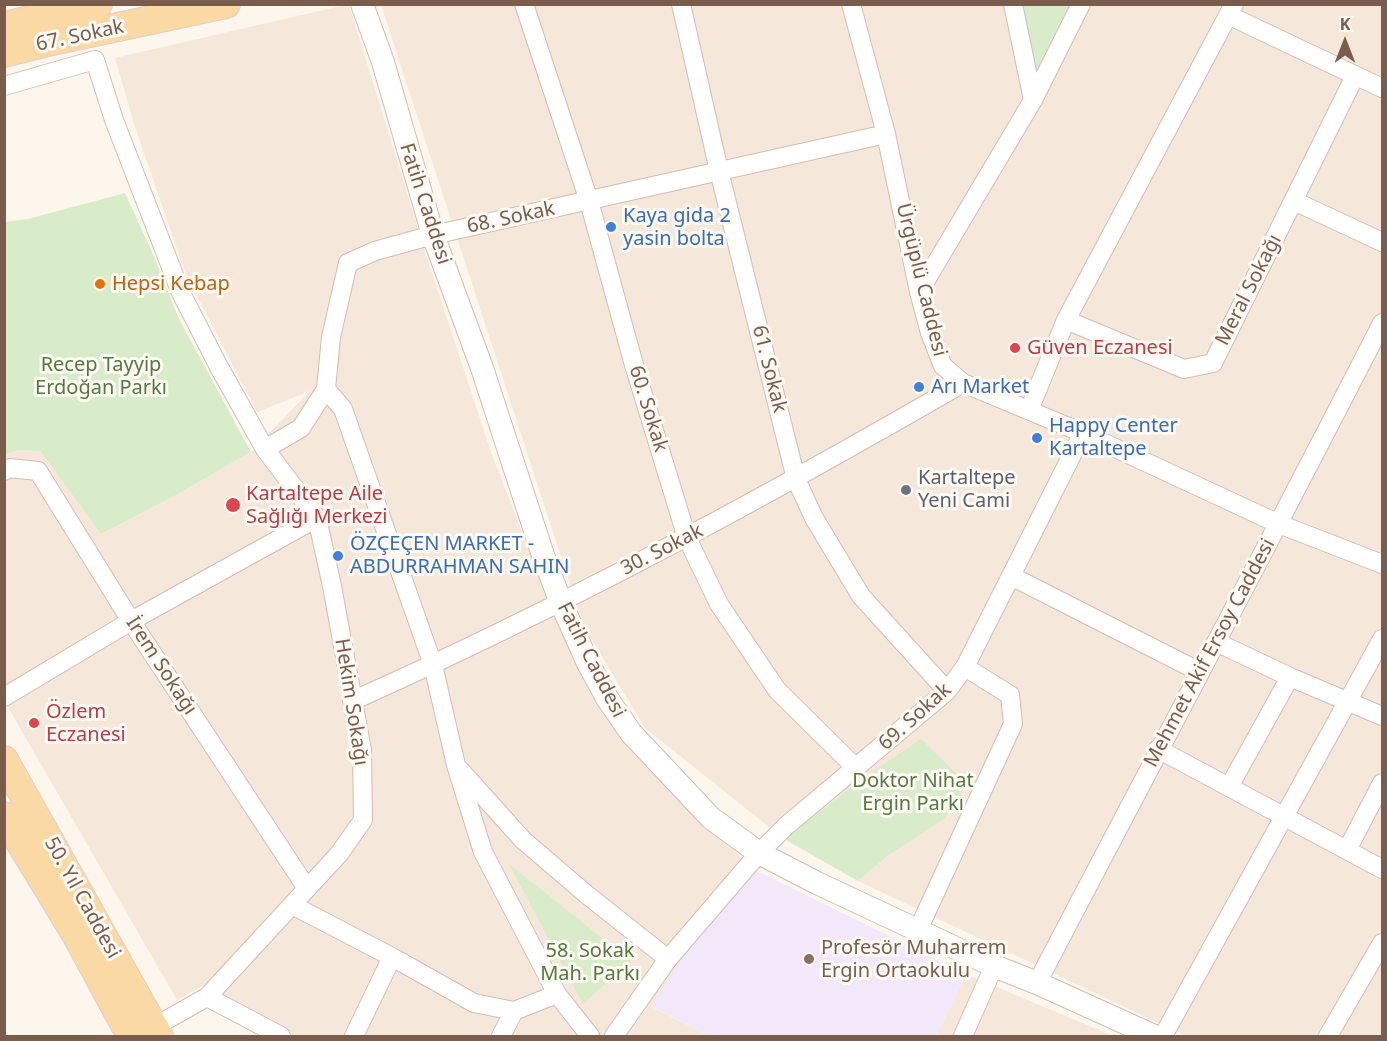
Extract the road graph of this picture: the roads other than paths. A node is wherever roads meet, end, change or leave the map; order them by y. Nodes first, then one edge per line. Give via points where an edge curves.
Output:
1 (51, 4) edge
2 (98, 4) edge
3 (226, 4) edge
4 (362, 4) edge
5 (524, 4) edge
6 (681, 4) edge
7 (851, 4) edge
8 (1013, 4) edge
9 (1081, 4) edge
10 (1231, 10) edge
11 (4, 16) edge
12 (4, 26) edge
13 (4, 53) edge
14 (95, 60) joint
15 (1354, 76) junction
16 (4, 86) edge
17 (1383, 88) edge
18 (1033, 100) junction
19 (886, 134) junction
20 (719, 171) junction
21 (589, 201) junction
22 (1294, 201) junction
23 (433, 235) junction
24 (1383, 242) edge
25 (919, 292) junction
26 (1066, 320) junction
27 (1383, 323) edge
28 (963, 383) junction
29 (326, 389) junction
30 (1029, 411) junction
31 (1083, 433) junction
32 (265, 449) junction
33 (4, 471) edge
34 (796, 479) junction
35 (316, 518) junction
36 (1279, 524) junction
37 (687, 538) junction
38 (1383, 564) edge
39 (1011, 576) junction
40 (561, 603) junction
41 (131, 621) junction
42 (1383, 639) edge
43 (1216, 642) junction
44 (433, 665) junction
45 (965, 667) junction
46 (1200, 672) junction
47 (1290, 677) junction
48 (947, 691) junction
49 (4, 697) edge
50 (352, 701) junction
51 (1349, 701) junction
52 (1383, 716) edge
53 (1158, 749) junction
54 (4, 760) edge
55 (456, 765) junction
56 (856, 768) junction
57 (1383, 783) edge
58 (1229, 787) junction
59 (4, 816) edge
60 (1286, 817) junction
61 (1347, 850) junction
62 (759, 853) junction
63 (1383, 869) edge
64 (306, 887) junction
65 (292, 905) junction
66 (918, 930) junction
67 (1383, 944) edge
68 (392, 957) junction
69 (668, 959) junction
70 (994, 966) junction
71 (1037, 983) junction
72 (557, 994) junction
73 (207, 997) junction
74 (514, 1011) junction
75 (148, 1033) edge
76 (281, 1036) edge
77 (354, 1036) edge
78 (501, 1036) edge
79 (590, 1036) edge
80 (614, 1036) edge
81 (963, 1036) edge
82 (1154, 1036) edge
83 (1163, 1036) edge
84 (1328, 1036) edge

1 - 11 street, 67. Sokak
2 - 12 main road, 67. Sokak
3 - 13 main road, 67. Sokak
4 - 23 street, Fatih Caddesi via 383,62
5 - 21 street, 60. Sokak
6 - 20 street, 61. Sokak
7 - 19 street, Ürgüplü Caddesi
8 - 18 street
9 - 18 street
10 - 15 street
10 - 26 street
14 - 16 street, 67. Sokak
14 - 32 street, Hekim Sokağı via 181,293
15 - 17 street
15 - 22 street, Meral Sokağı
18 - 25 street
19 - 20 street, 68. Sokak
19 - 25 street, Ürgüplü Caddesi
20 - 21 street, 68. Sokak
20 - 34 street, 61. Sokak
21 - 23 street, 68. Sokak
21 - 37 street, 60. Sokak
22 - 24 street
22 - 26 street, Meral Sokağı via 1213,363 1184,369
23 - 29 street, 68. Sokak via 348,263 331,337
23 - 40 street, Fatih Caddesi
25 - 28 street, Ürgüplü Caddesi via 942,366
26 - 30 street
27 - 36 street, Mehmet Akif Ersoy Caddesi
28 - 30 street, Ürgüplü Caddesi
28 - 34 street, 30. Sokak
29 - 32 street, 68. Sokak via 301,428
29 - 44 street via 343,410
30 - 31 street, Ürgüplü Caddesi
31 - 36 street, Ürgüplü Caddesi
31 - 39 street, 69. Sokak
32 - 35 street, Hekim Sokağı
33 - 41 street, İrem Sokağı via 38,471
34 - 37 street, 30. Sokak
34 - 48 street, 61. Sokak via 814,518 861,596
35 - 41 street
35 - 50 street, Hekim Sokağı
36 - 38 street, Ürgüplü Caddesi
36 - 43 street, Mehmet Akif Ersoy Caddesi
37 - 40 street, 30. Sokak
37 - 56 street, 60. Sokak via 719,604 777,690
39 - 45 street, 69. Sokak
39 - 46 street
40 - 44 street, 30. Sokak
40 - 62 street, Fatih Caddesi via 607,698 631,733 711,818
41 - 49 street
41 - 64 street, İrem Sokağı
42 - 51 street
43 - 46 street, Mehmet Akif Ersoy Caddesi
43 - 47 street
44 - 50 street, 30. Sokak
44 - 55 street
45 - 48 street, 69. Sokak
45 - 66 street via 1010,696 1013,724
46 - 53 street, Mehmet Akif Ersoy Caddesi
47 - 51 street
47 - 58 street
48 - 56 street, 69. Sokak
50 - 64 street, Hekim Sokağı via 362,750 363,820 339,854
51 - 52 street
51 - 60 street
53 - 58 street
53 - 71 street, Mehmet Akif Ersoy Caddesi
54 - 75 main road, 50. Yıl Caddesi
55 - 69 street via 523,840
55 - 72 street via 483,852
56 - 62 street, 69. Sokak
57 - 61 street
58 - 60 street
59 - 75 main road, 50. Yıl Caddesi via 77,936
60 - 61 street
60 - 83 street
61 - 63 street
62 - 66 street, Fatih Caddesi
62 - 69 street, 69. Sokak
64 - 65 street, Hekim Sokağı
65 - 68 street
65 - 73 street, Hekim Sokağı
66 - 70 street, Fatih Caddesi
67 - 84 street
68 - 74 street via 474,1003
68 - 77 street
69 - 80 street, 69. Sokak
70 - 71 street, Fatih Caddesi
70 - 81 street
71 - 82 street, Fatih Caddesi
72 - 74 street
72 - 79 street
73 - 75 street, Hekim Sokağı
73 - 76 street
74 - 78 street

